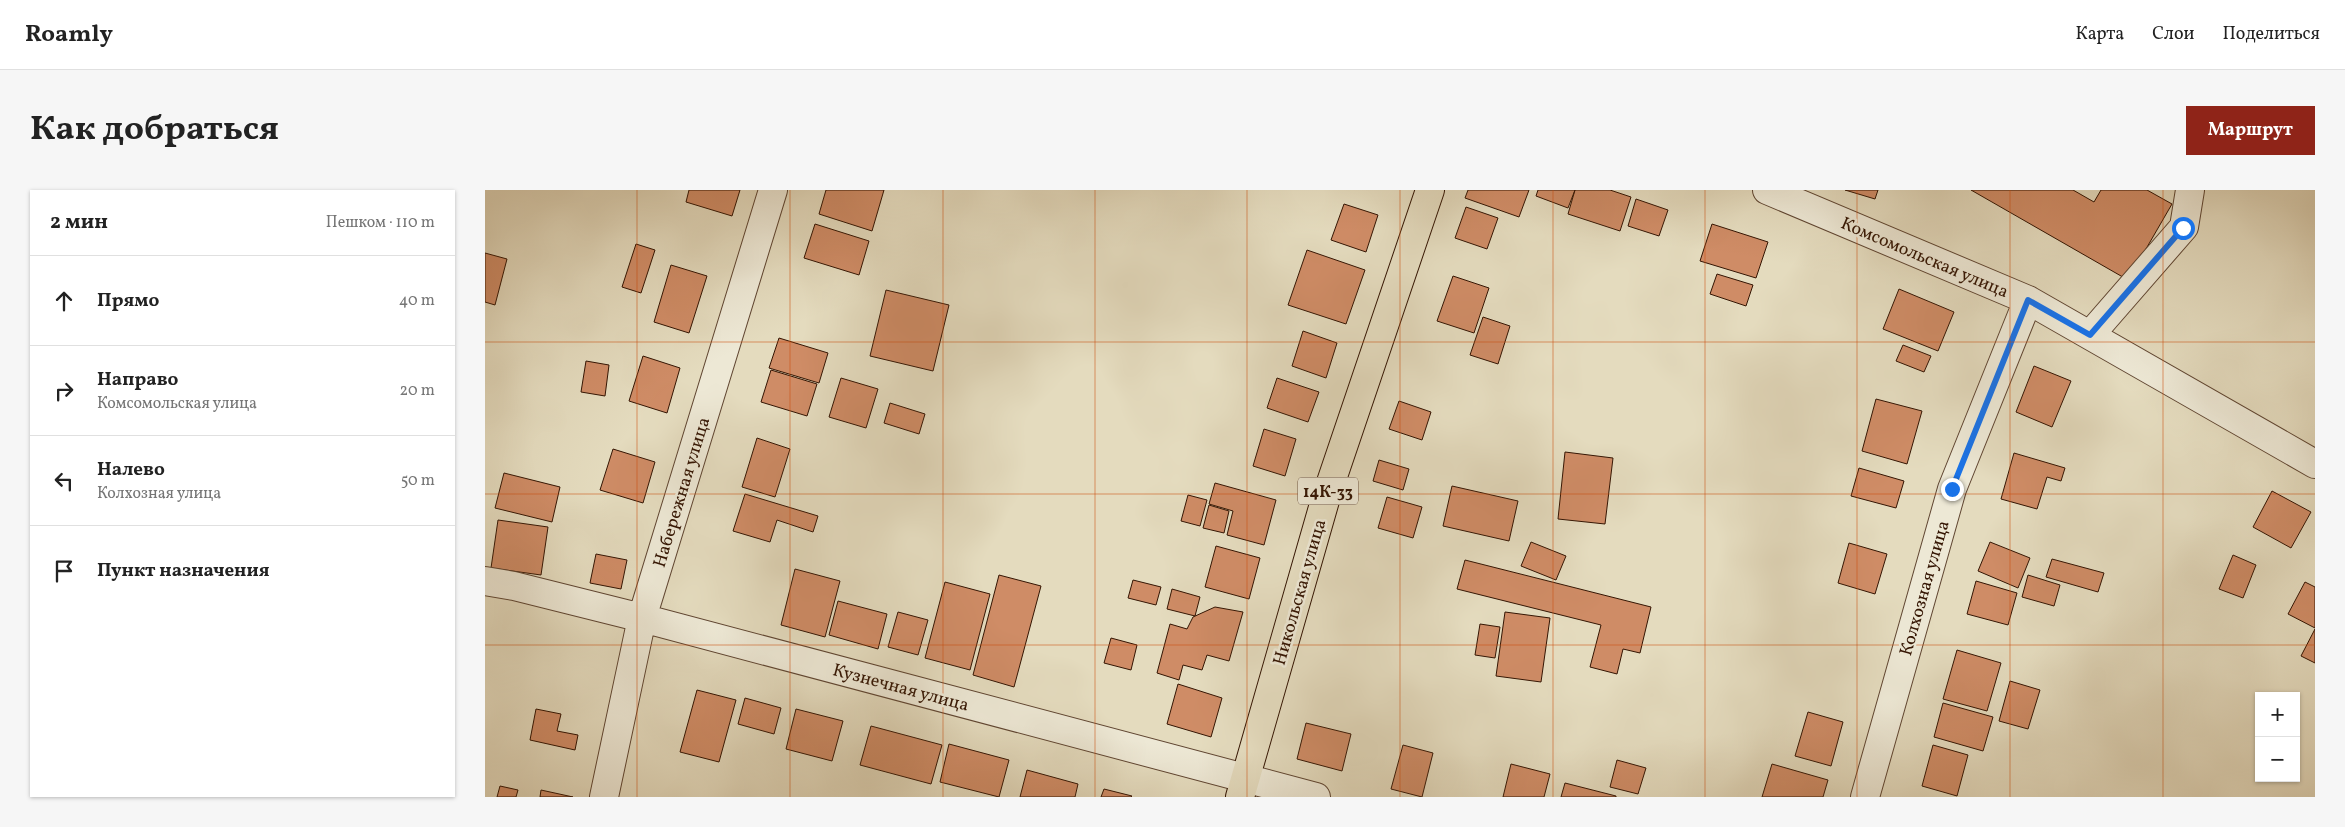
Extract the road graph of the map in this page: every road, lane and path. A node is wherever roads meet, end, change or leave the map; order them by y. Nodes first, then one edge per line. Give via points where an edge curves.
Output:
1 (773, 190) edge
2 (1430, 190) edge
3 (1767, 190) edge
4 (2190, 190) edge
5 (2028, 300) junction
6 (2090, 335) junction
7 (2315, 464) edge
8 (485, 581) edge
9 (642, 618) junction
10 (1242, 788) edge
11 (604, 797) edge
12 (1317, 797) edge
13 (1865, 797) edge

1 - 9 street, Набережная улица
2 - 10 main road, Никольская улица / 14К-33 via 1326,497
3 - 5 street, Комсомольская улица
4 - 6 street via 2183,228
5 - 6 street, Комсомольская улица
5 - 13 street, Колхозная улица via 1952,489
6 - 7 street, Комсомольская улица
8 - 9 street, Кузнечная улица
9 - 10 street, Кузнечная улица
9 - 11 street, Набережная улица
10 - 12 street, Кузнечная улица

